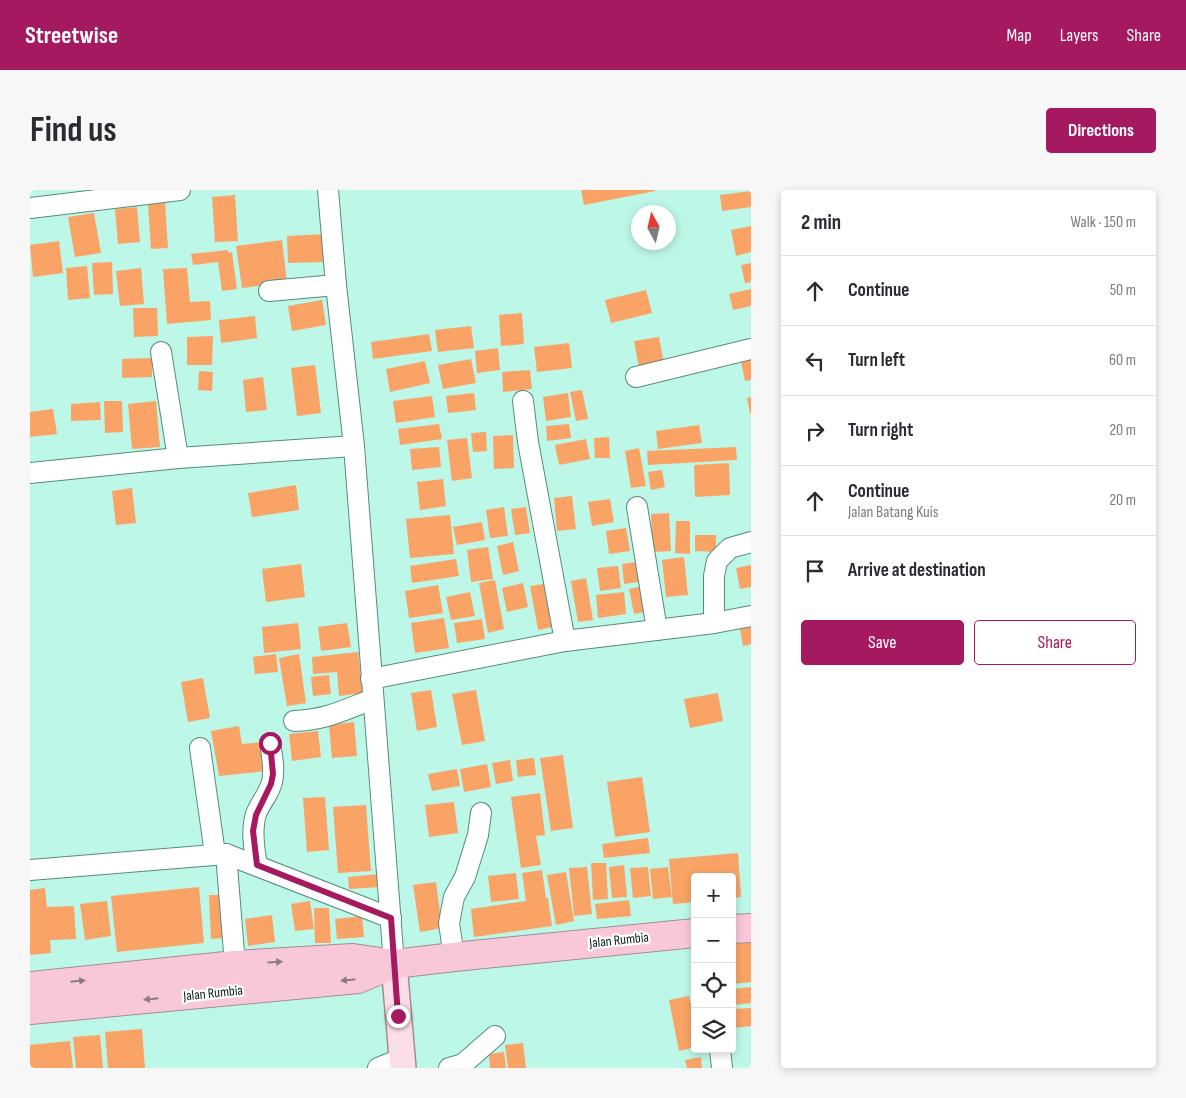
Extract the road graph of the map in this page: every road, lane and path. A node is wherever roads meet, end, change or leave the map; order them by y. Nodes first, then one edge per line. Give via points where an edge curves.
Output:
1 (180, 190) edge
2 (328, 190) edge
3 (30, 208) edge
4 (336, 285) junction
5 (269, 290) dead end
6 (751, 349) edge
7 (161, 352) dead end
8 (636, 377) dead end
9 (523, 401) dead end
10 (354, 446) junction
11 (178, 458) junction
12 (30, 473) edge
13 (638, 507) dead end
14 (751, 542) edge
15 (751, 616) edge
16 (714, 623) junction
17 (657, 630) junction
18 (565, 641) junction
19 (371, 679) junction
20 (373, 699) junction
21 (294, 721) dead end
22 (270, 743) dead end
23 (200, 748) dead end
24 (482, 813) dead end
25 (221, 854) junction
26 (257, 865) junction
27 (30, 870) edge
28 (391, 918) junction
29 (751, 928) edge
30 (736, 929) edge
31 (691, 933) edge
32 (454, 957) junction
33 (394, 964) junction
34 (235, 965) junction
35 (30, 986) edge
36 (30, 1010) edge
37 (495, 1036) dead end
38 (720, 1053) edge
39 (394, 1066) edge
40 (457, 1067) edge
41 (722, 1068) edge

1 - 3 street
2 - 4 street
4 - 5 street
4 - 10 street
6 - 8 street
7 - 11 street
9 - 18 street
10 - 11 street
10 - 19 street
11 - 12 street
13 - 17 street
14 - 16 street via 730,548 717,561
15 - 16 street
16 - 17 street
17 - 18 street
18 - 19 street
19 - 20 street
20 - 21 street via 332,716
20 - 28 street
22 - 26 street via 271,784 256,815 253,831
23 - 25 street
24 - 32 street via 465,877 454,897 449,923
25 - 26 street
25 - 27 street
25 - 34 street
26 - 28 street
28 - 33 street
29 - 30 highway
31 - 32 highway, Jalan Rumbia
32 - 33 highway, Jalan Rumbia
34 -> 33 highway, Jalan Rumbia via 353,958
33 -> 36 highway, Jalan Rumbia via 358,979
33 - 39 main road
35 -> 34 highway, Jalan Rumbia
37 - 40 street
38 - 41 street

